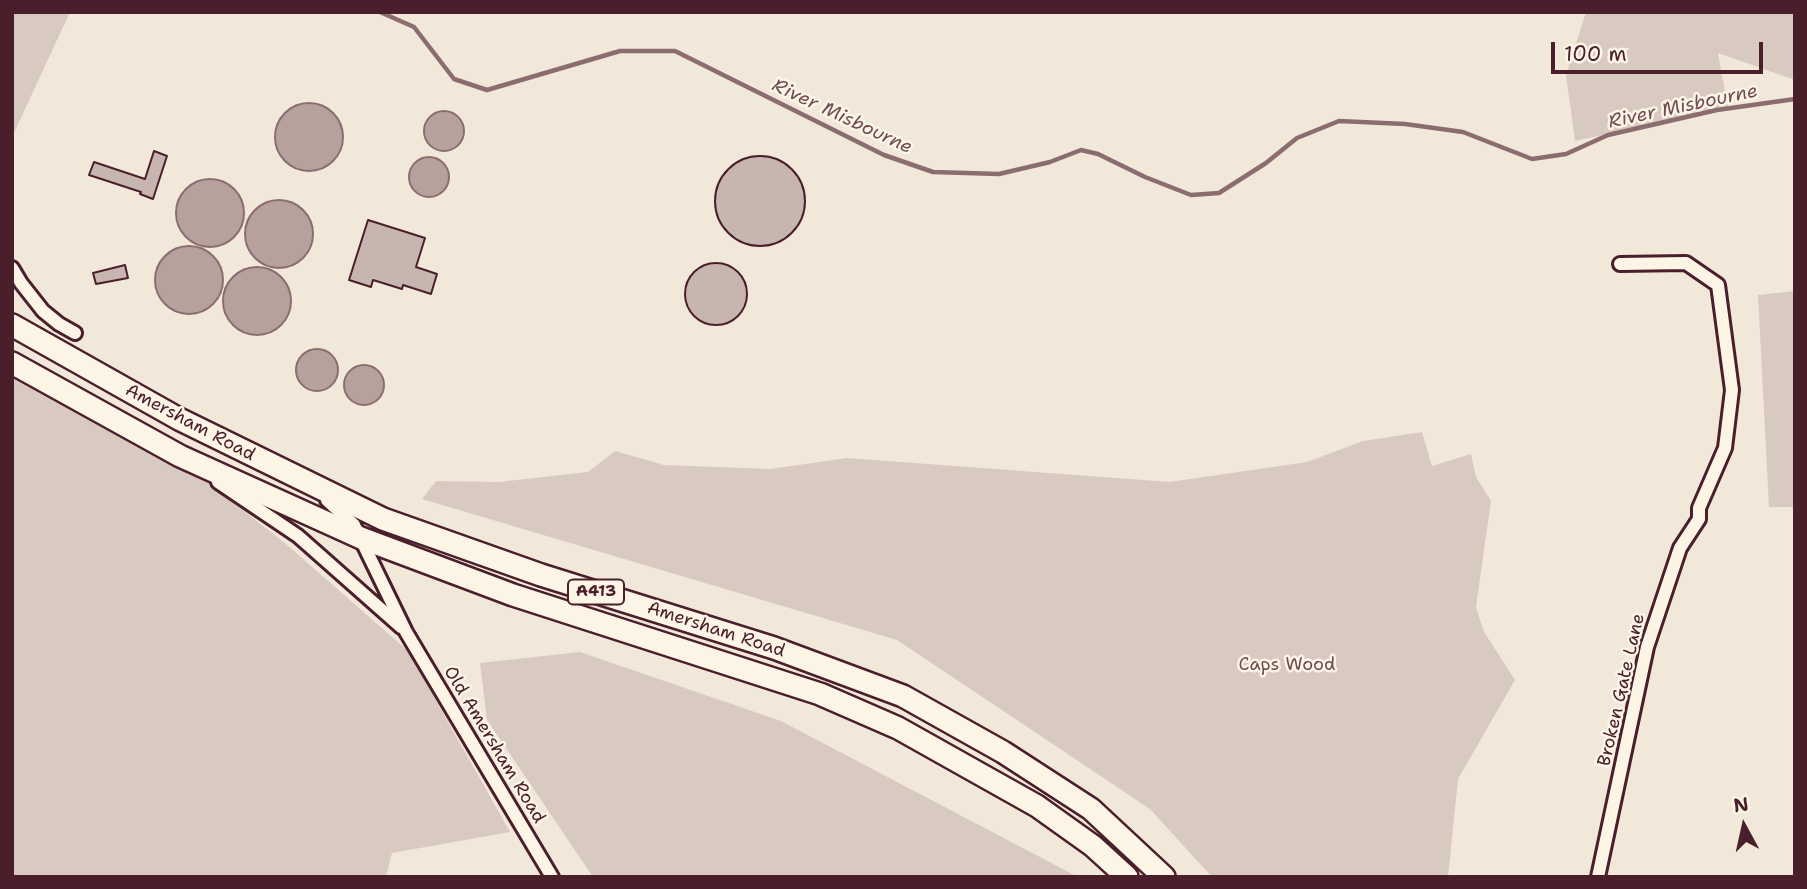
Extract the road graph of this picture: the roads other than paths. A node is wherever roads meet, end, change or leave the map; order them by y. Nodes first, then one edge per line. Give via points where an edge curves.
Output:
1 (1620, 264) dead end
2 (12, 268) edge
3 (12, 325) edge
4 (75, 333) dead end
5 (12, 363) edge
6 (180, 456) junction
7 (302, 481) junction
8 (361, 538) junction
9 (406, 632) junction
10 (552, 877) edge
11 (1126, 877) edge
12 (1164, 877) edge
13 (1598, 877) edge

1 - 13 street, Broken Gate Lane via 1686,263 1718,285 1732,390 1725,448 1699,508 1699,519 1680,548 1647,647
2 - 4 street via 43,311
3 - 7 highway, Amersham Road / A413 via 179,419
5 - 6 highway, A413
6 - 8 highway, A413
6 - 9 street, Old Amersham Road via 298,536
7 - 8 street, Old Amersham Road via 339,509
7 - 12 highway, Amersham Road / A413 via 383,519 541,575 774,648 903,696 1003,752 1091,809
8 - 9 street, Old Amersham Road
8 - 11 highway, A413 via 513,595 820,694 898,728 1037,806 1093,846
9 - 10 street, Old Amersham Road

